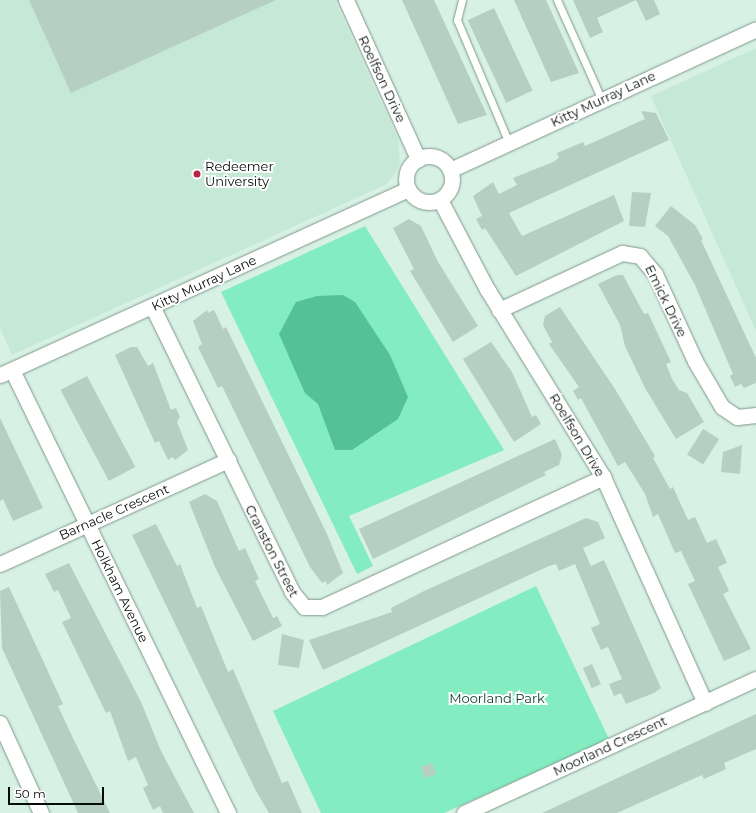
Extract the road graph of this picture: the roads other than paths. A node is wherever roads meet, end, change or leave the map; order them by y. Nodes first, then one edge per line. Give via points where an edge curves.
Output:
1 (346, 0) edge
2 (462, 0) edge
3 (557, 0) edge
4 (756, 29) edge
5 (602, 100) junction
6 (509, 143) junction
7 (418, 159) junction
8 (450, 170) junction
9 (408, 189) junction
10 (440, 200) junction
11 (152, 306) junction
12 (499, 310) junction
13 (6, 372) edge
14 (756, 415) edge
15 (228, 460) junction
16 (603, 477) junction
17 (87, 524) junction
18 (0, 564) edge
19 (756, 679) edge
20 (705, 702) junction
21 (0, 723) edge
22 (41, 813) edge
23 (228, 813) edge
24 (464, 813) edge

1 - 7 street, Roelfson Drive
2 - 6 lane via 457,20
3 - 5 lane
4 - 5 street, Kitty Murray Lane
5 - 6 street, Kitty Murray Lane
6 - 8 street, Kitty Murray Lane
7 - 8 street via 440,159
7 - 9 street via 408,168
8 - 10 street via 450,190
9 - 10 street via 418,200
9 - 11 street, Kitty Murray Lane
10 - 12 street, Roelfson Drive
11 - 13 street, Kitty Murray Lane
11 - 15 street, Cranston Street
12 - 14 street, Emick Drive via 622,253 640,256 655,274 695,361 722,407 737,417
12 - 16 street, Roelfson Drive
13 - 17 street, Holkham Avenue
15 - 16 street, Cranston Street via 292,592 304,607 313,608
15 - 17 street, Barnacle Crescent
16 - 20 street, Roelfson Drive
17 - 18 street, Barnacle Crescent
17 - 23 street, Holkham Avenue
19 - 20 street, Moorland Crescent
20 - 24 street, Moorland Crescent
21 - 22 street

